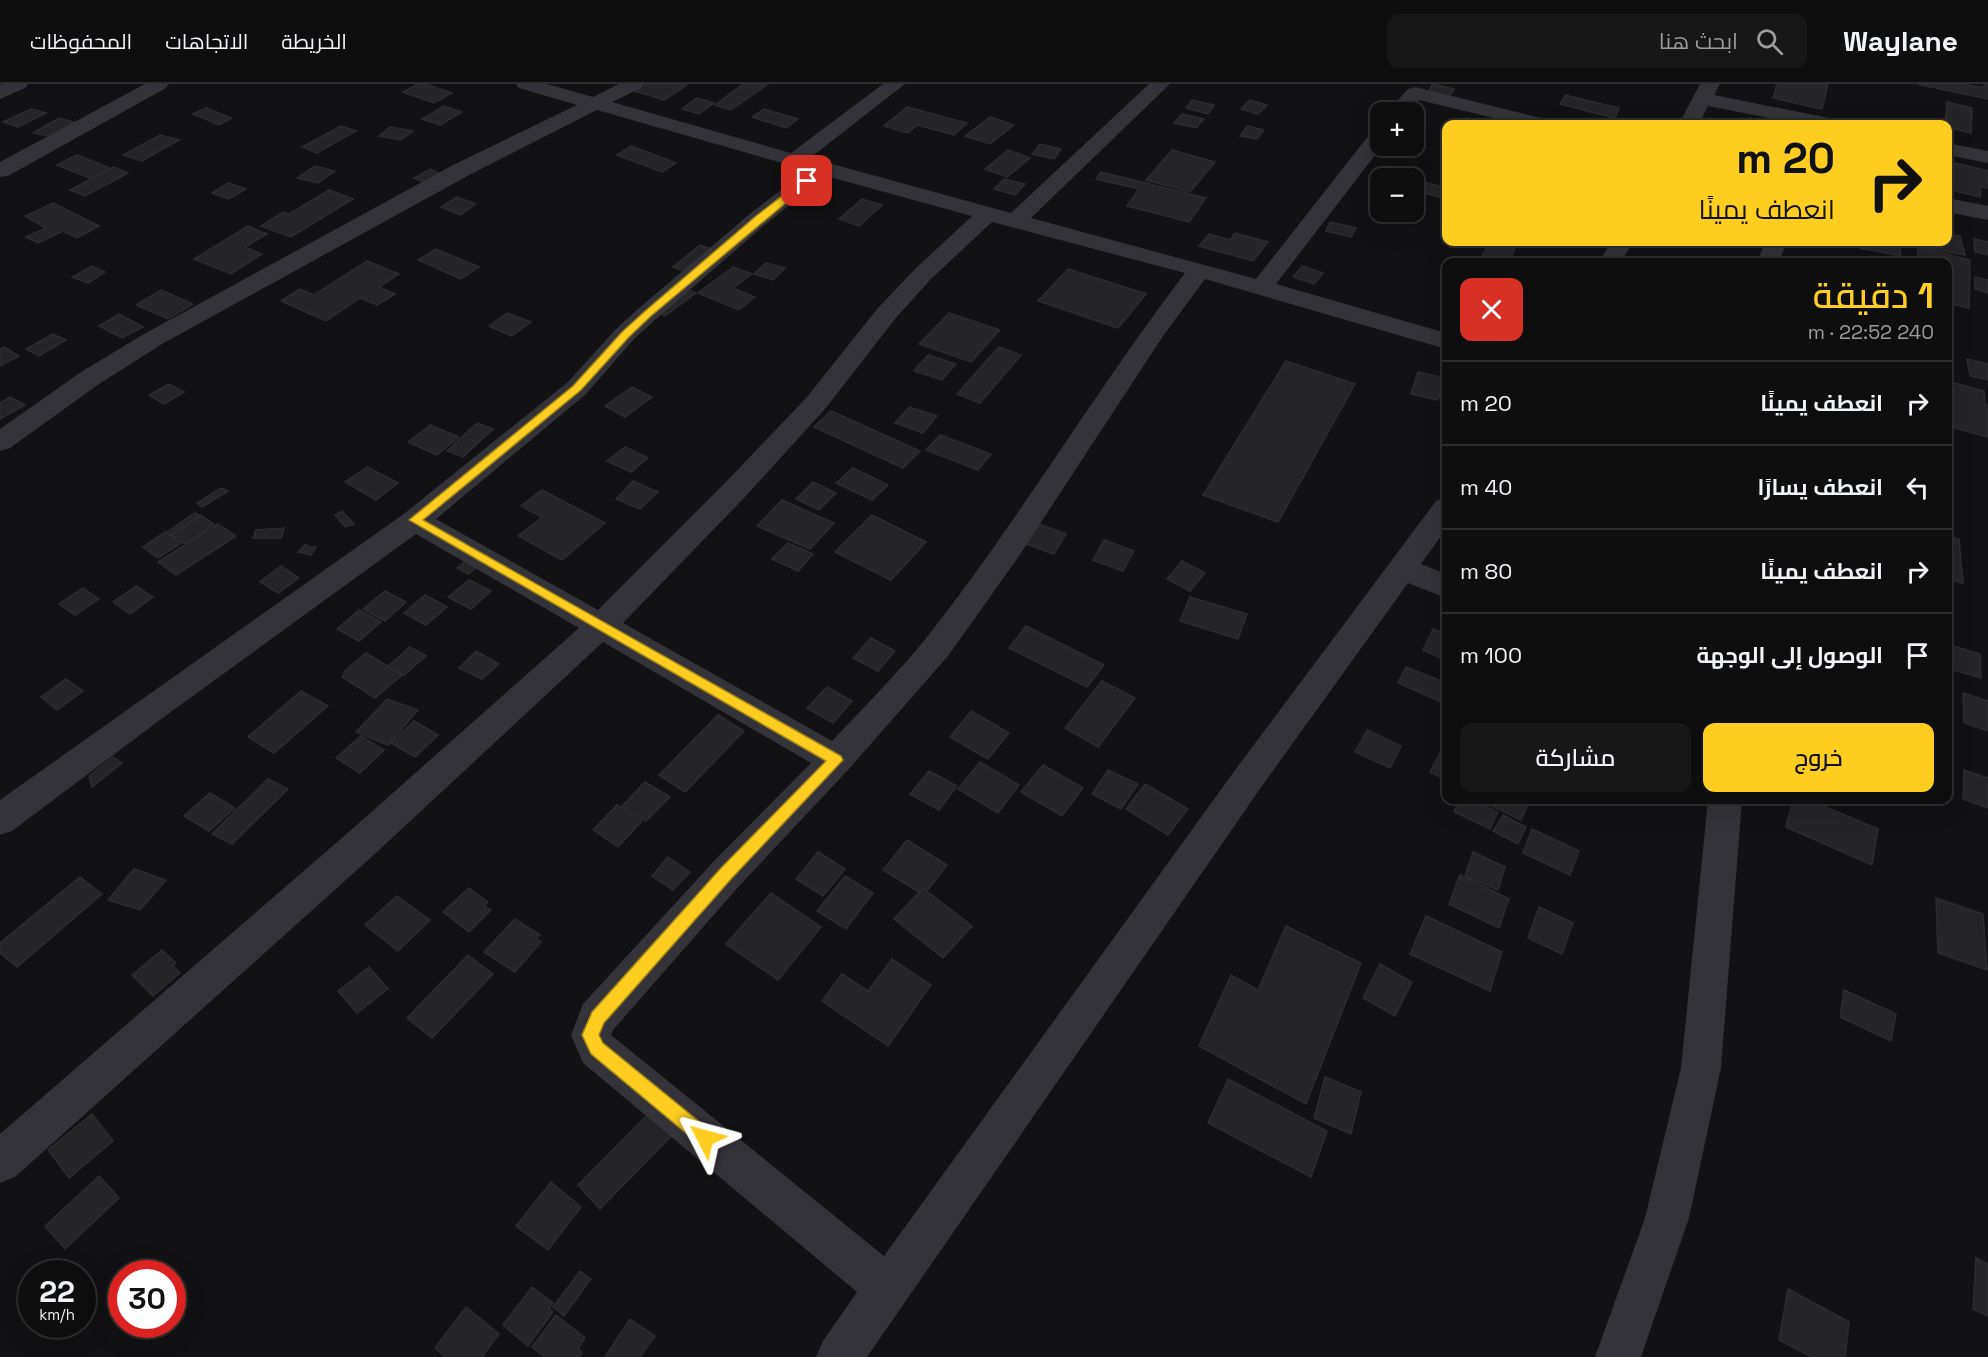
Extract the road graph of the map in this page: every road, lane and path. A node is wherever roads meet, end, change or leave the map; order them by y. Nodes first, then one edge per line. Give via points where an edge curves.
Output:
1 (18, 84) edge
2 (159, 84) edge
3 (526, 84) edge
4 (634, 84) edge
5 (895, 84) edge
6 (1160, 84) edge
7 (1707, 91) edge
8 (0, 93) edge
9 (1406, 102) edge
10 (599, 103) junction
11 (1526, 120) edge
12 (1691, 120) edge
13 (1815, 120) edge
14 (1370, 147) edge
15 (1952, 150) edge
16 (1988, 157) edge
17 (795, 160) junction
18 (823, 168) junction
19 (0, 171) edge
20 (1952, 206) edge
21 (1988, 213) edge
22 (987, 214) junction
23 (1016, 221) junction
24 (1200, 270) junction
25 (1261, 288) junction
26 (1442, 340) edge
27 (0, 442) edge
28 (1442, 513) edge
29 (415, 520) junction
30 (1402, 568) junction
31 (1442, 585) edge
32 (601, 626) junction
33 (836, 760) junction
34 (1725, 804) edge
35 (0, 820) edge
36 (0, 1162) edge
37 (886, 1287) junction
38 (839, 1357) edge
39 (1618, 1357) edge

1 - 8 street
2 - 19 street
3 - 10 street
4 - 10 street
5 - 17 street
6 - 23 street
7 - 12 street
7 - 13 street
9 - 11 street via 1415,93
10 - 17 street
10 - 27 street via 463,169 153,339
14 - 25 street
15 - 16 street
17 - 18 street
18 - 22 street
18 - 29 street via 647,314 577,388
20 - 21 street
22 - 23 street
22 - 32 street via 885,314 816,403
23 - 24 street
24 - 25 street
24 - 33 street via 1153,332 1009,548 937,647
25 - 26 street
28 - 30 street
29 - 32 street
29 - 35 street
30 - 31 street
30 - 37 street
32 - 33 street
32 - 36 street
33 - 37 street via 635,975 597,1018 591,1035 597,1049
34 - 39 street via 1701,1068 1667,1218
37 - 38 street

